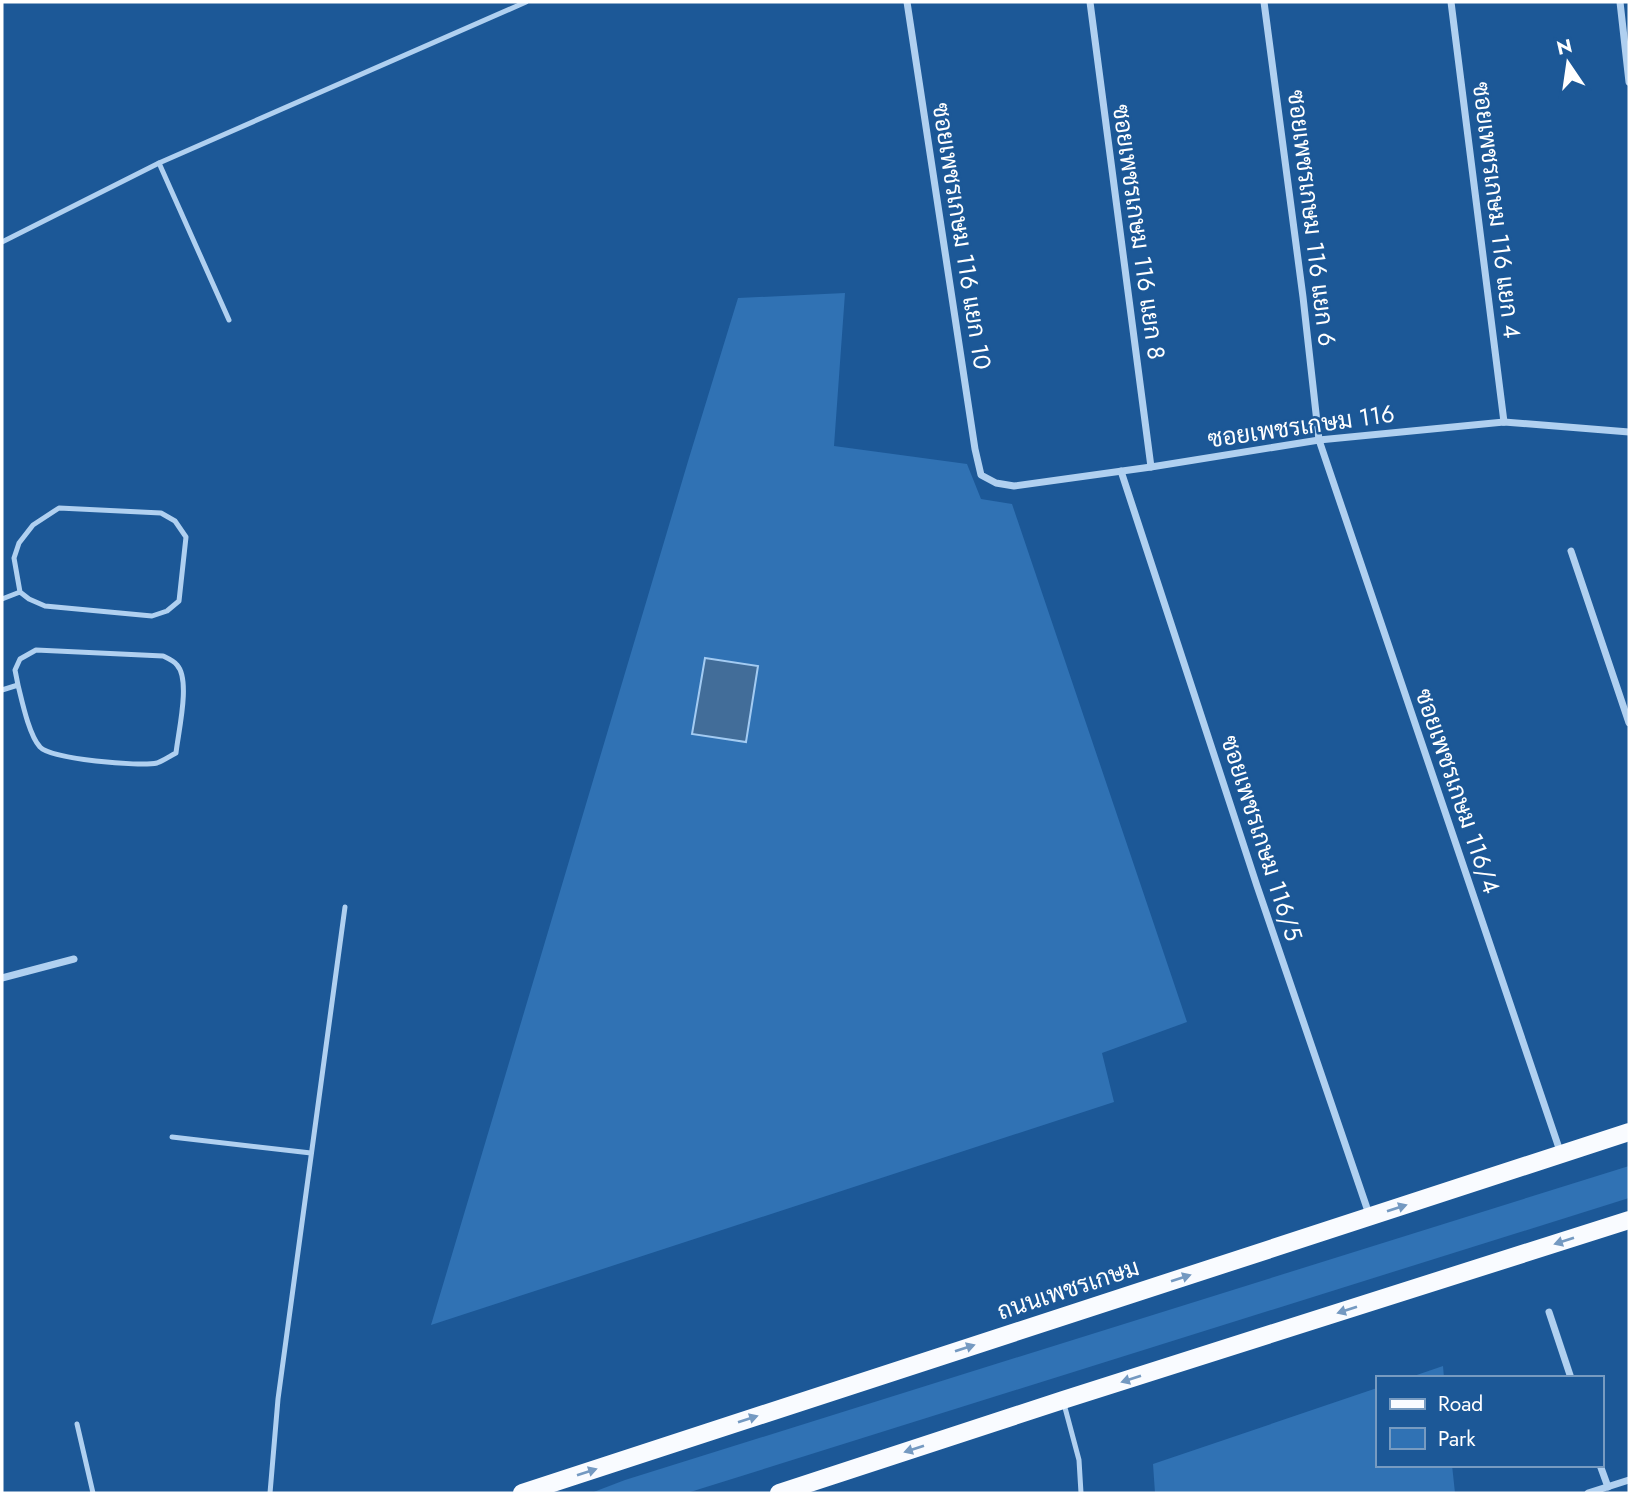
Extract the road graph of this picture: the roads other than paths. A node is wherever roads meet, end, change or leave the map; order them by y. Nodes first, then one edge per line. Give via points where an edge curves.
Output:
1 (526, 2) edge
2 (907, 2) edge
3 (1090, 2) edge
4 (1264, 2) edge
5 (1451, 2) edge
6 (1620, 2) edge
7 (1629, 82) edge
8 (159, 163) junction
9 (2, 242) edge
10 (229, 320) dead end
11 (1504, 422) junction
12 (1629, 432) edge
13 (1319, 440) junction
14 (1151, 467) junction
15 (1121, 471) junction
16 (981, 475) joint
17 (1571, 551) dead end
18 (20, 592) junction
19 (2, 599) edge
20 (18, 685) junction
21 (2, 690) edge
22 (1629, 723) edge
23 (345, 907) dead end
24 (74, 959) dead end
25 (2, 978) edge
26 (1629, 1132) edge
27 (172, 1137) dead end
28 (311, 1153) junction
29 (1561, 1154) junction
30 (1370, 1217) junction
31 (1629, 1220) edge
32 (1549, 1312) dead end
33 (1570, 1376) edge
34 (1063, 1400) junction
35 (77, 1424) dead end
36 (1601, 1467) edge
37 (1629, 1480) edge
38 (1608, 1487) junction
39 (93, 1493) edge
40 (270, 1493) edge
41 (522, 1493) edge
42 (779, 1493) edge
43 (1081, 1493) edge
44 (1588, 1493) edge

1 - 8 lane
2 - 16 street, ซอยเพชรเกษม 116 แยก 10
3 - 14 street, ซอยเพชรเกษม 116 แยก 8
4 - 13 street, ซอยเพชรเกษม 116 แยก 6
5 - 11 street, ซอยเพชรเกษม 116 แยก 4
6 - 7 street
8 - 9 lane
8 - 10 lane
11 - 12 street, ซอยเพชรเกษม 116
11 - 13 street, ซอยเพชรเกษม 116
13 - 14 street, ซอยเพชรเกษม 116
13 - 29 street, ซอยเพชรเกษม 116/4
14 - 15 street, ซอยเพชรเกษม 116
15 - 16 street, ซอยเพชรเกษม 116 via 1014,486
15 - 30 street, ซอยเพชรเกษม 116/5
17 - 22 street
18 - 18 lane via 14,558 19,543 33,526 59,508 161,513 186,537 179,601 152,616 45,606
18 - 19 lane
20 - 20 lane via 40,748 55,756 140,765 176,753 183,677 177,664 163,656 36,650 20,659 15,670
20 - 21 lane
23 - 28 lane
24 - 25 street
26 - 29 main road, ถนนเพชรเกษม
27 - 28 lane
28 - 40 lane
30 -> 29 main road, ถนนเพชรเกษม
41 -> 30 main road, ถนนเพชรเกษม
31 -> 34 main road
32 - 33 street
34 -> 42 main road
34 - 43 lane via 1079,1460
35 - 39 lane
36 - 38 street
37 - 38 street
38 - 44 street

